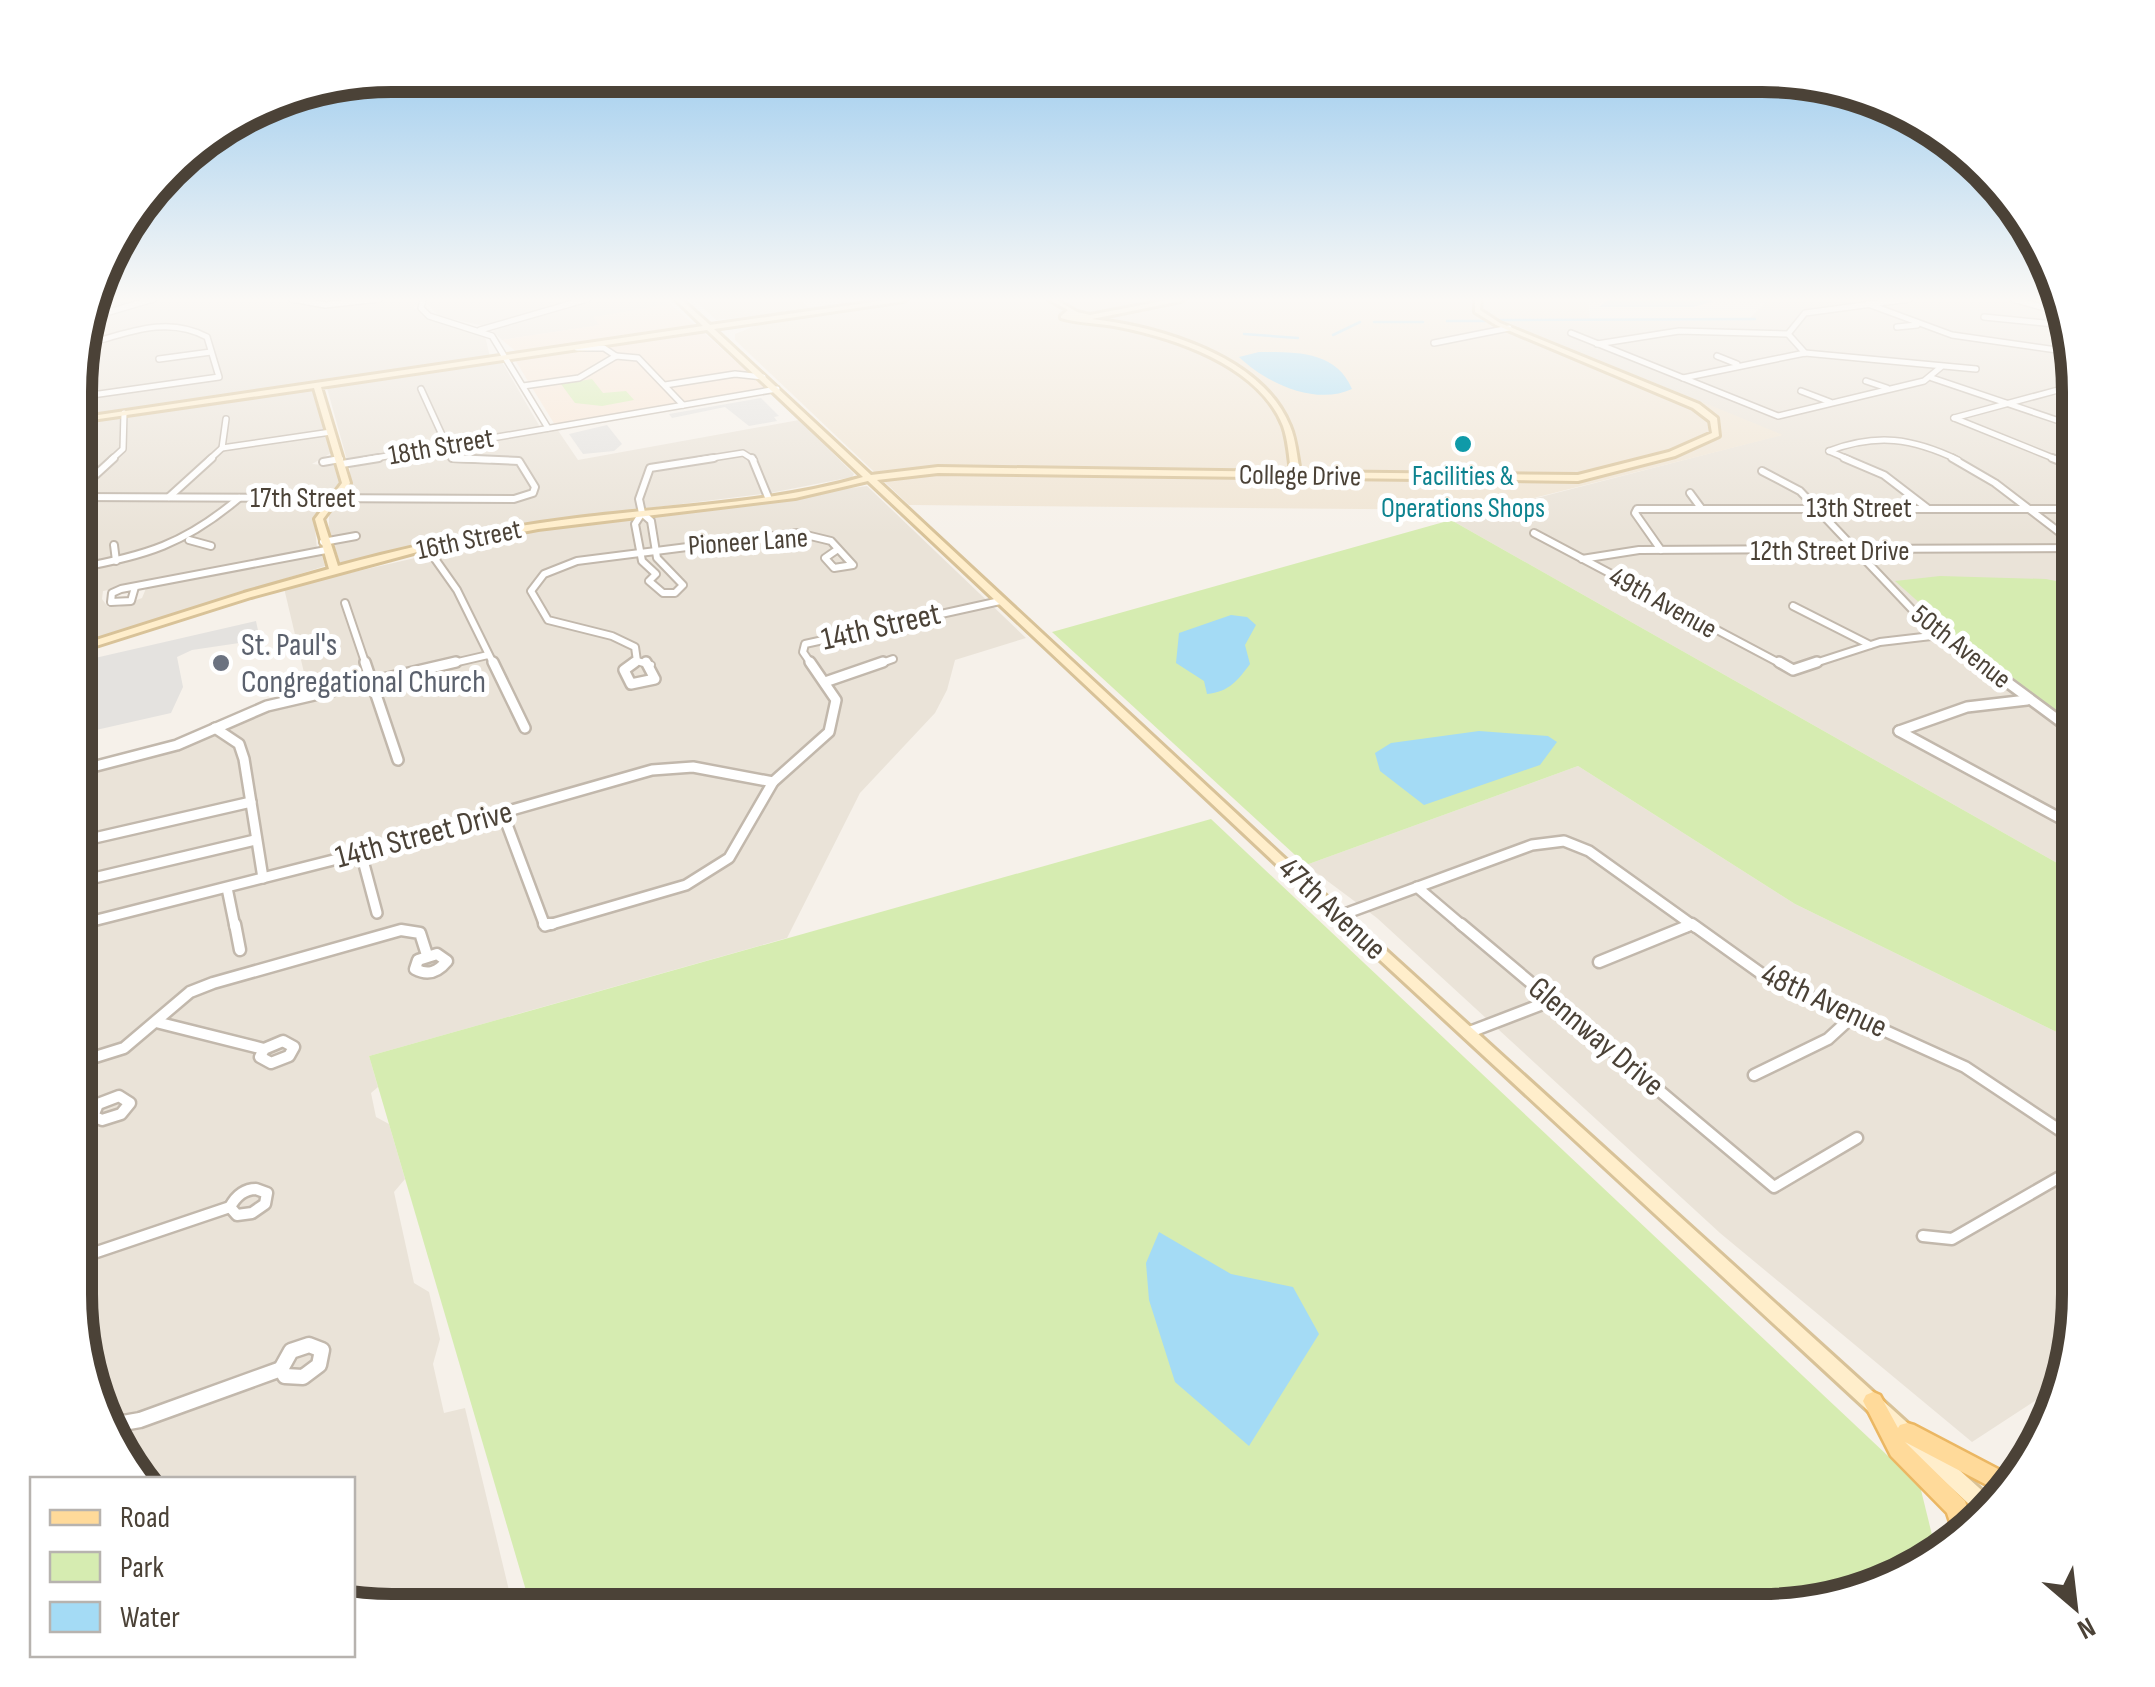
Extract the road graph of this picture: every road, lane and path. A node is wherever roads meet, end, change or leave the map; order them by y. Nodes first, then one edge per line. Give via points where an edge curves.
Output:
1 (214, 378) edge
2 (368, 378) edge
3 (518, 378) edge
4 (579, 378) edge
5 (660, 378) edge
6 (712, 378) edge
7 (764, 378) edge
8 (1245, 378) edge
9 (1628, 378) edge
10 (1683, 378) edge
11 (1932, 378) joint
12 (1866, 380) dead end
13 (317, 385) junction
14 (666, 385) junction
15 (523, 386) junction
16 (422, 389) dead end
17 (777, 389) junction
18 (1890, 389) junction
19 (1801, 390) dead end
20 (2062, 390) edge
21 (92, 395) edge
22 (1833, 403) junction
23 (2006, 403) junction
24 (682, 405) junction
25 (124, 413) junction
26 (92, 418) edge
27 (226, 419) dead end
28 (2062, 422) edge
29 (548, 428) junction
30 (332, 432) junction
31 (446, 446) junction
32 (222, 448) junction
33 (743, 453) joint
34 (341, 461) junction
35 (324, 462) dead end
36 (2062, 462) edge
37 (1295, 471) junction
38 (1762, 471) dead end
39 (871, 478) junction
40 (92, 480) edge
41 (1690, 493) dead end
42 (92, 494) edge
43 (170, 497) junction
44 (768, 497) junction
45 (240, 498) junction
46 (337, 498) junction
47 (1701, 508) junction
48 (1817, 508) junction
49 (1927, 508) junction
50 (2029, 509) junction
51 (2062, 509) edge
52 (642, 512) junction
53 (1534, 533) dead end
54 (2062, 534) edge
55 (356, 536) dead end
56 (189, 540) junction
57 (114, 545) dead end
58 (211, 546) dead end
59 (325, 546) junction
60 (428, 548) junction
61 (2062, 548) edge
62 (654, 550) junction
63 (838, 550) dead end
64 (1661, 550) junction
65 (1856, 551) junction
66 (641, 552) junction
67 (1582, 559) junction
68 (116, 561) junction
69 (92, 565) edge
70 (334, 570) junction
71 (670, 571) junction
72 (656, 574) junction
73 (111, 598) dead end
74 (1000, 601) junction
75 (345, 603) dead end
76 (1793, 606) dead end
77 (1940, 635) junction
78 (92, 644) edge
79 (1870, 645) junction
80 (488, 654) junction
81 (893, 659) dead end
82 (637, 661) dead end
83 (1792, 670) joint
84 (372, 681) junction
85 (826, 682) junction
86 (2028, 700) junction
87 (2062, 724) edge
88 (214, 728) junction
89 (525, 728) dead end
90 (398, 760) dead end
91 (92, 768) edge
92 (772, 782) junction
93 (251, 802) junction
94 (504, 814) junction
95 (2062, 819) edge
96 (92, 838) edge
97 (256, 840) junction
98 (360, 853) junction
99 (93, 878) edge
100 (263, 878) junction
101 (1417, 887) junction
102 (228, 888) junction
103 (377, 913) dead end
104 (1340, 916) junction
105 (93, 921) edge
106 (1690, 925) junction
107 (240, 950) dead end
108 (427, 955) dead end
109 (1599, 962) dead end
110 (1552, 1000) junction
111 (1852, 1017) junction
112 (156, 1022) junction
113 (1466, 1033) junction
114 (264, 1049) dead end
115 (93, 1057) edge
116 (1754, 1075) dead end
117 (93, 1103) edge
118 (98, 1104) dead end
119 (2062, 1131) edge
120 (1857, 1138) dead end
121 (2062, 1176) edge
122 (230, 1207) dead end
123 (1924, 1236) dead end
124 (93, 1253) edge
125 (280, 1369) dead end
126 (1873, 1401) junction
127 (123, 1423) edge
128 (1908, 1432) junction
129 (1998, 1480) edge
130 (1981, 1500) edge
131 (1960, 1520) edge

1 - 21 street
2 - 13 main road
3 - 15 street
4 - 15 street
5 - 14 street
6 - 14 street
7 - 17 main road, 47th Avenue
8 - 37 main road via 1286,423
9 - 37 main road, College Drive via 1714,420 1710,440 1591,477
10 - 22 street via 1778,416
11 - 18 street
11 - 23 street
12 - 18 street
13 - 25 main road
13 - 30 main road
14 - 24 street
15 - 29 street
16 - 31 street
17 - 24 street, 18th Street
17 - 39 main road, 47th Avenue
18 - 22 street
19 - 22 street
20 - 23 street
23 - 28 street
23 - 36 street via 1954,418
24 - 29 street, 18th Street
25 - 26 main road
25 - 40 street via 123,449
27 - 32 street
29 - 31 street, 18th Street
30 - 32 street
30 - 34 main road
31 - 34 street, 18th Street
31 - 46 street, 17th Street via 461,462 519,461 535,488 529,495
32 - 43 street
33 - 44 street via 753,458
33 - 52 street via 650,468 639,499
34 - 35 street, 18th Street
34 - 46 main road via 346,483
37 - 39 main road, College Drive via 938,470
38 - 48 street, 50th Avenue
39 - 44 main road, 16th Street
39 - 74 main road, 47th Avenue
41 - 47 street
42 - 43 street, 17th Street
43 - 45 street, 17th Street
44 - 52 main road, 16th Street
45 - 46 street, 17th Street
45 - 56 street
46 - 59 main road via 319,519
47 - 48 street, 13th Street
47 - 64 street, 13th Street via 1638,509
48 - 49 street, 13th Street
48 - 65 street, 50th Avenue
49 - 50 street, 13th Street
49 - 50 street via 1884,475 1829,452 1890,435 1974,468
50 - 51 street, 13th Street
50 - 54 street
52 - 60 main road, 16th Street
52 - 62 street via 651,521
52 - 66 street via 635,524
53 - 67 street, 49th Avenue
55 - 59 street
56 - 58 street
56 - 68 street
57 - 68 street
59 - 70 main road
59 - 73 street
60 - 70 main road, 16th Street
60 - 80 street via 458,590
61 - 65 street, 12th Street Drive
62 - 63 street, Pioneer Lane via 798,533 823,538
62 - 66 street, Pioneer Lane
62 - 71 street
64 - 65 street, 12th Street Drive
64 - 67 street, 12th Street Drive
65 - 77 street, 50th Avenue
66 - 72 street
66 - 82 street, Pioneer Lane via 565,564 538,578 531,591 548,620 622,640 634,648
67 - 83 street, 49th Avenue
68 - 69 street
70 - 78 main road, 16th Street
71 - 72 street
71 - 72 street via 684,588 663,593 649,581
74 - 85 street, 14th Street via 805,644 803,652
74 - 104 main road, 47th Avenue
75 - 84 street
76 - 79 street
77 - 79 street
77 - 86 street, 50th Avenue
79 - 83 street
80 - 84 street
80 - 89 street
81 - 85 street
84 - 88 street via 267,706
84 - 90 street
85 - 92 street, 14th Street via 836,700 830,732
86 - 87 street, 50th Avenue
86 - 95 street via 1967,707 1899,731
88 - 91 street
88 - 93 street via 239,744
92 - 94 street, 14th Street Drive via 694,768 652,770
92 - 94 street, 14th Street via 741,843 710,873 544,924
93 - 96 street
93 - 97 street
94 - 98 street, 14th Street Drive
97 - 99 street
97 - 100 street
98 - 100 street, 14th Street Drive
98 - 103 street
100 - 102 street, 14th Street Drive
101 - 104 street
101 - 106 street, 48th Avenue via 1532,845 1564,841
101 - 110 street, Glennway Drive
102 - 105 street, 14th Street Drive
102 - 107 street
104 - 113 main road, 47th Avenue
106 - 109 street
106 - 111 street, 48th Avenue via 1766,977
108 - 112 street via 420,932 401,930 196,989
110 - 113 street
110 - 120 street, Glennway Drive via 1774,1188
111 - 116 street via 1828,1039
111 - 119 street, 48th Avenue via 1965,1068
112 - 114 street
112 - 115 street via 124,1048
113 - 126 main road, 47th Avenue
117 - 118 street
121 - 123 street via 1952,1239
122 - 124 street
125 - 127 street
126 - 128 main road, 47th Avenue
126 - 131 main road via 1898,1449 1956,1508
128 - 129 main road
128 - 130 main road, 47th Avenue

